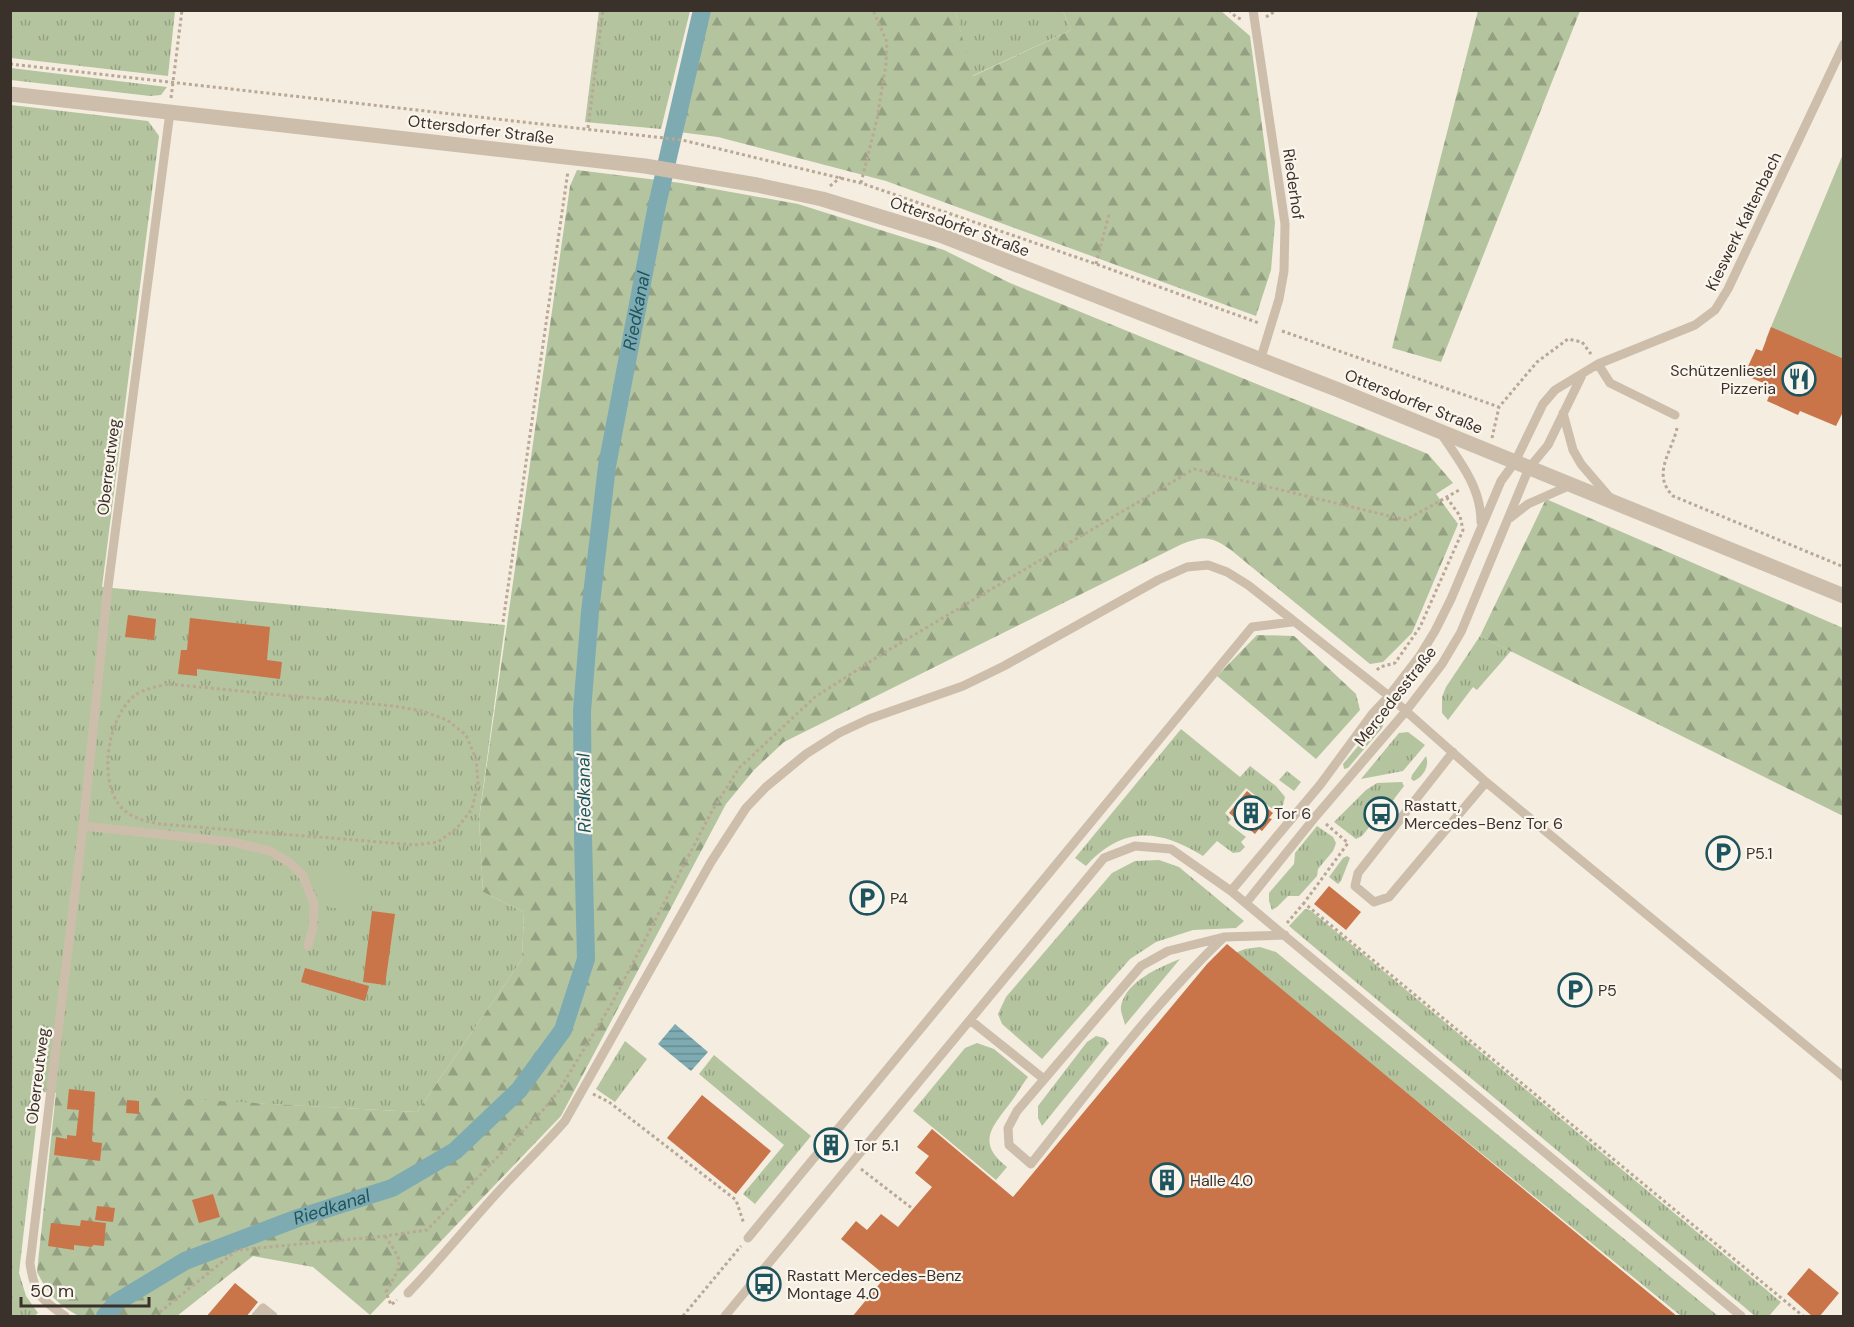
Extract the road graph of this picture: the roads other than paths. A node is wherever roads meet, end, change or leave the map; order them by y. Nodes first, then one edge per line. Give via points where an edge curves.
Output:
1 (1253, 10) edge
2 (1844, 44) edge
3 (10, 94) edge
4 (170, 112) junction
5 (1260, 361) junction
6 (1598, 364) junction
7 (1583, 374) junction
8 (1563, 413) junction
9 (1675, 416) road end
10 (1440, 431) junction
11 (1522, 465) junction
12 (1572, 485) junction
13 (1612, 501) junction
14 (1508, 519) junction
15 (1480, 527) junction
16 (1844, 596) edge
17 (1292, 621) junction
18 (1389, 696) junction
19 (1406, 711) junction
20 (1454, 752) junction
21 (1486, 782) junction
22 (83, 826) junction
23 (1232, 891) junction
24 (1246, 903) junction
25 (1285, 935) junction
26 (1224, 937) junction
27 (308, 946) dead end
28 (970, 1020) junction
29 (1844, 1077) edge
30 (1044, 1079) junction
31 (748, 1238) road end
32 (408, 1293) road end
33 (65, 1317) edge
34 (256, 1317) edge
35 (273, 1317) edge
36 (724, 1317) edge
37 (1741, 1317) edge

1 - 5 lane, Riederhof via 1285,224 1279,299
2 - 6 lane, Kieswerk Kaltenbach via 1715,310 1695,325
3 - 4 street, Ottersdorfer Straße
4 - 5 street, Ottersdorfer Straße via 645,166 757,185 930,232
4 - 22 lane, Oberreutweg via 107,595
5 - 10 street, Ottersdorfer Straße
6 - 7 lane, Kieswerk Kaltenbach
6 - 9 lane via 1610,383
7 - 8 lane, Kieswerk Kaltenbach
7 - 11 lane, Kieswerk Kaltenbach via 1555,390 1544,404
8 - 11 lane, Kieswerk Kaltenbach via 1548,445
8 - 13 lane via 1573,450
10 - 11 street, Ottersdorfer Straße
10 - 15 lane via 1473,481
11 - 12 street, Ottersdorfer Straße
11 - 14 lane, Mercedesstraße
11 - 15 lane, Mercedesstraße via 1501,481
12 - 13 street, Ottersdorfer Straße
12 - 14 lane via 1528,504
13 - 16 street, Ottersdorfer Straße
14 - 19 lane, Mercedesstraße via 1461,632
15 - 18 lane, Mercedesstraße via 1436,631
17 - 18 lane
17 - 31 lane via 1252,627
17 - 32 lane via 1227,572 1208,565 1187,567 963,686 869,719 816,747 746,808 700,881 565,1121
18 - 19 lane
18 - 23 lane, Mercedesstraße
19 - 20 lane
19 - 24 lane, Mercedesstraße
20 - 21 lane
20 - 21 lane via 1358,873 1356,886 1374,902 1389,897
21 - 29 lane
22 - 27 lane via 232,842 270,851 303,876 314,904
22 - 33 lane, Oberreutweg via 30,1263 33,1286
23 - 24 lane
23 - 28 lane via 1171,849 1135,846 1104,858
24 - 25 lane
25 - 26 lane
25 - 37 lane
26 - 30 lane via 1168,951 1141,966
26 - 30 lane via 1152,1012 1031,1164 1009,1145 1008,1128
28 - 30 lane
28 - 36 lane
34 - 35 lane via 263,1308

